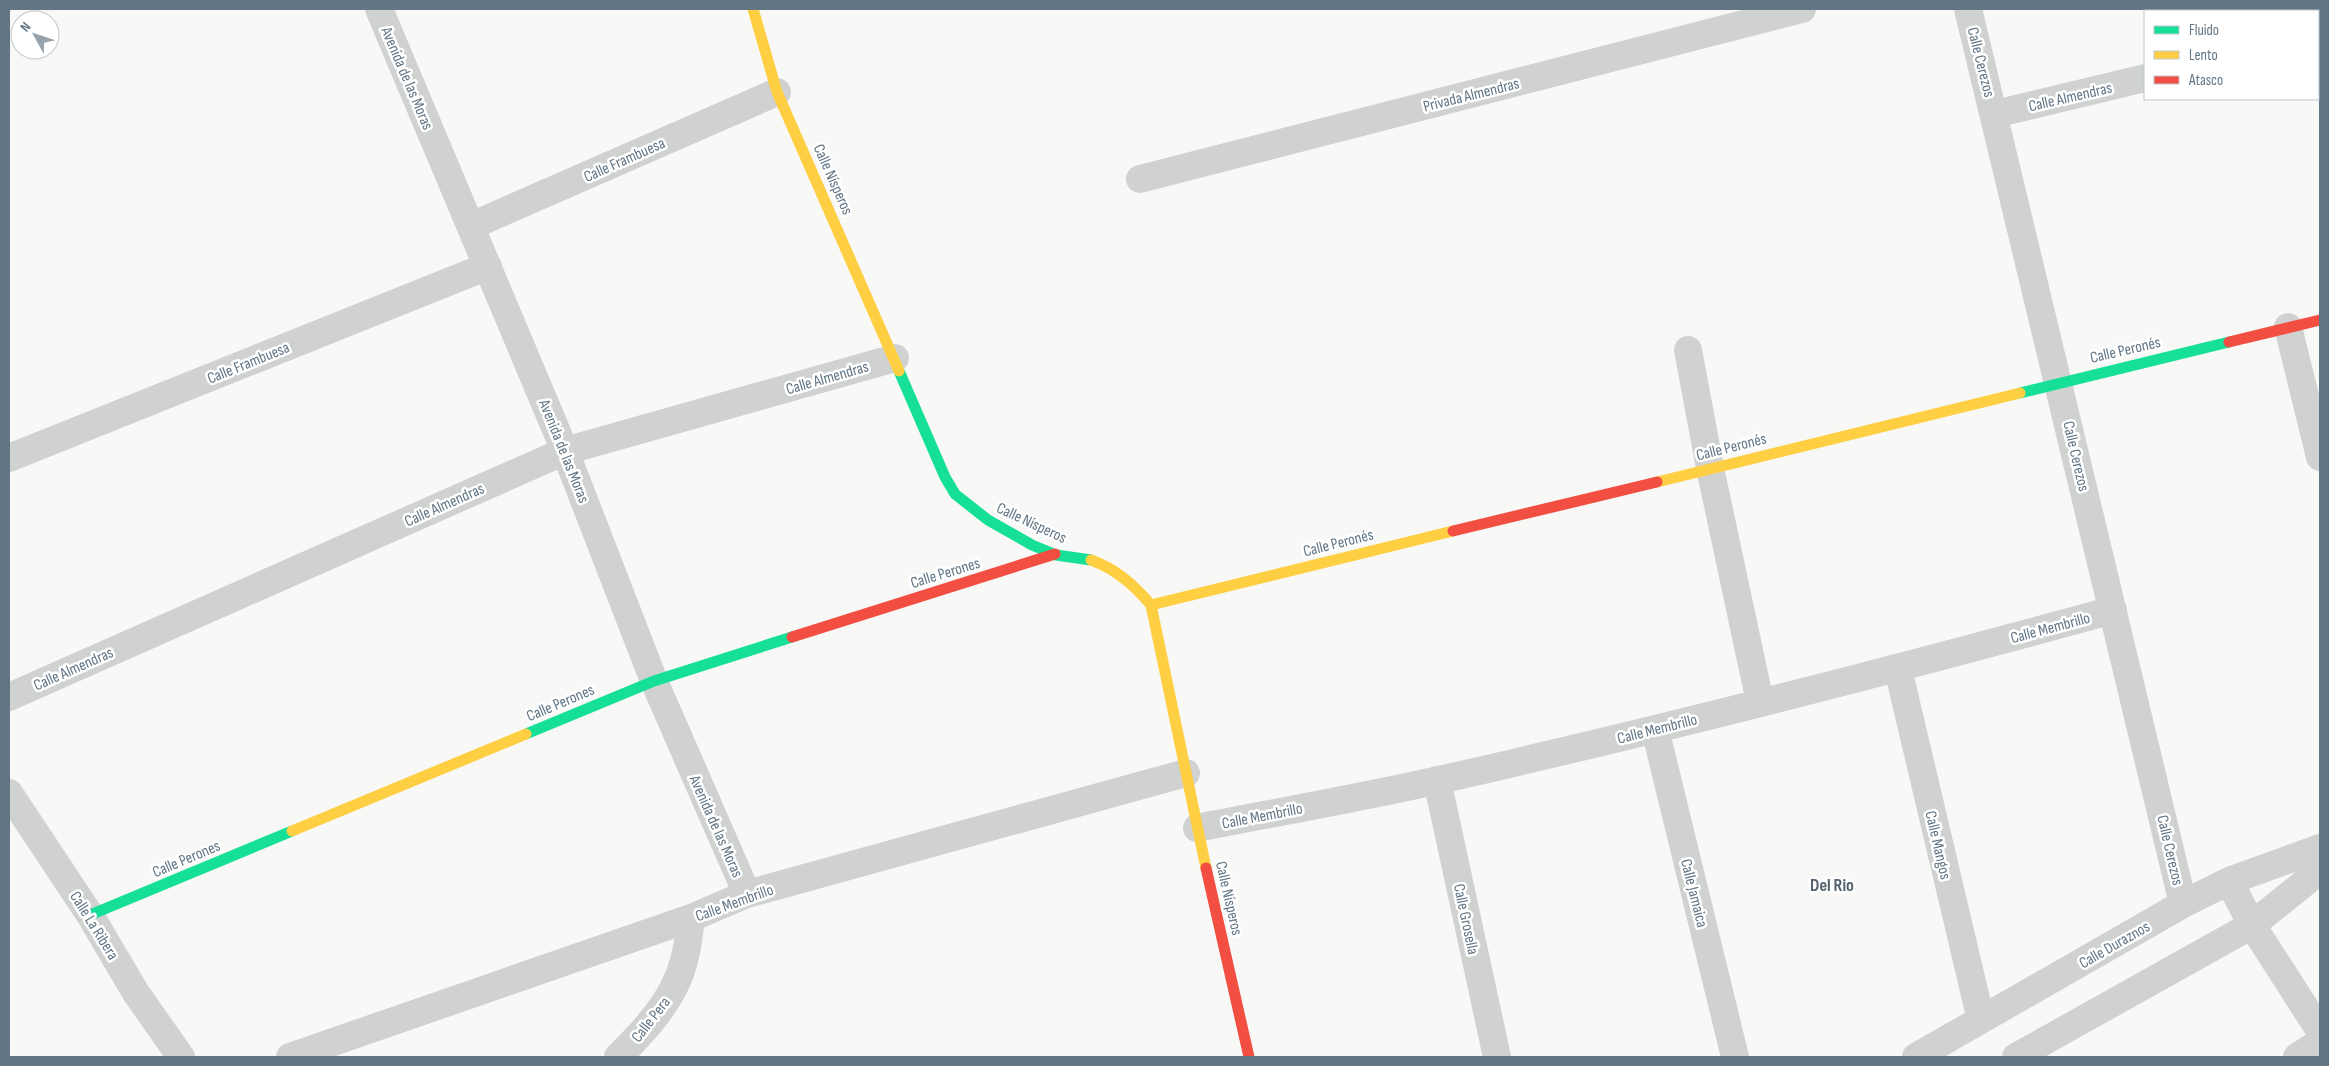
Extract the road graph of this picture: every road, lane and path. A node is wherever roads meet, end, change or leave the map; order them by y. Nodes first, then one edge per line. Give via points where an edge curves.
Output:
1 (379, 9) edge
2 (753, 9) edge
3 (1802, 9) edge
4 (1968, 9) edge
5 (2144, 78) edge
6 (777, 92) junction
7 (1995, 114) junction
8 (1140, 179) dead end
9 (471, 226) junction
10 (488, 266) junction
11 (2320, 320) edge
12 (2288, 327) junction
13 (1688, 350) dead end
14 (895, 358) junction
15 (2059, 382) junction
16 (565, 451) junction
17 (2320, 457) edge
18 (9, 458) edge
19 (1710, 468) junction
20 (1055, 554) junction
21 (1151, 605) junction
22 (2113, 610) junction
23 (1898, 669) junction
24 (654, 680) junction
25 (9, 696) edge
26 (1760, 702) junction
27 (1655, 729) junction
28 (1186, 773) junction
29 (1437, 780) junction
30 (9, 793) edge
31 (1197, 828) junction
32 (2320, 848) edge
33 (2292, 858) junction
34 (2229, 881) junction
35 (2316, 882) edge
36 (747, 894) junction
37 (2183, 904) junction
38 (90, 915) junction
39 (691, 918) junction
40 (2252, 925) junction
41 (1981, 1020) junction
42 (2320, 1031) edge
43 (2320, 1042) edge
44 (181, 1057) edge
45 (290, 1057) edge
46 (618, 1057) edge
47 (1250, 1057) edge
48 (1497, 1057) edge
49 (1735, 1057) edge
50 (1916, 1057) edge
51 (2016, 1057) edge
52 (2297, 1057) edge

1 - 9 street, Avenida de las Moras
2 - 6 street, Calle Nísperos
3 - 8 street, Privada Almendras
4 - 7 street, Calle Cerezos
5 - 7 street, Calle Almendras
6 - 9 street, Calle Frambuesa
6 - 14 street, Calle Nísperos
7 - 15 street, Calle Cerezos
9 - 10 street, Avenida de las Moras
10 - 16 street, Avenida de las Moras
10 - 18 street, Calle Frambuesa
11 - 12 street, Calle Peronés
12 - 15 street, Calle Peronés
12 - 17 street
13 - 19 street
14 - 16 street, Calle Almendras
14 - 20 street, Calle Nísperos via 955,494 994,524
15 - 19 street, Calle Peronés
15 - 22 street, Calle Cerezos
16 - 24 street, Avenida de las Moras
16 - 25 street, Calle Almendras
19 - 21 street, Calle Peronés
19 - 26 street
20 - 21 street, Calle Nísperos via 1104,566 1136,587
20 - 24 street, Calle Perones
21 - 28 street, Calle Nísperos
22 - 23 street, Calle Membrillo
22 - 37 street, Calle Cerezos
23 - 26 street, Calle Membrillo
23 - 41 street, Calle Mangos
24 - 36 street, Avenida de las Moras
24 - 38 street, Calle Perones
26 - 27 street, Calle Membrillo
27 - 29 street, Calle Membrillo
27 - 49 street, Calle Jamaica
28 - 31 street, Calle Nísperos
28 - 36 street, Calle Membrillo
29 - 31 street, Calle Membrillo
29 - 48 street, Calle Grosella
30 - 38 street, Calle La Ribera
31 - 47 street, Calle Nísperos
32 - 33 street, Calle Duraznos
33 - 34 street, Calle Duraznos
33 - 35 street
34 - 37 street, Calle Duraznos
34 - 40 street
35 - 40 street
36 - 39 street, Calle Membrillo
37 - 41 street, Calle Duraznos
38 - 44 street, Calle La Ribera via 136,994
39 - 45 street, Calle Membrillo
39 - 46 street, Calle Pera via 684,964 675,985 663,1006
40 - 42 street
40 - 51 street
41 - 50 street, Calle Duraznos
43 - 52 street

